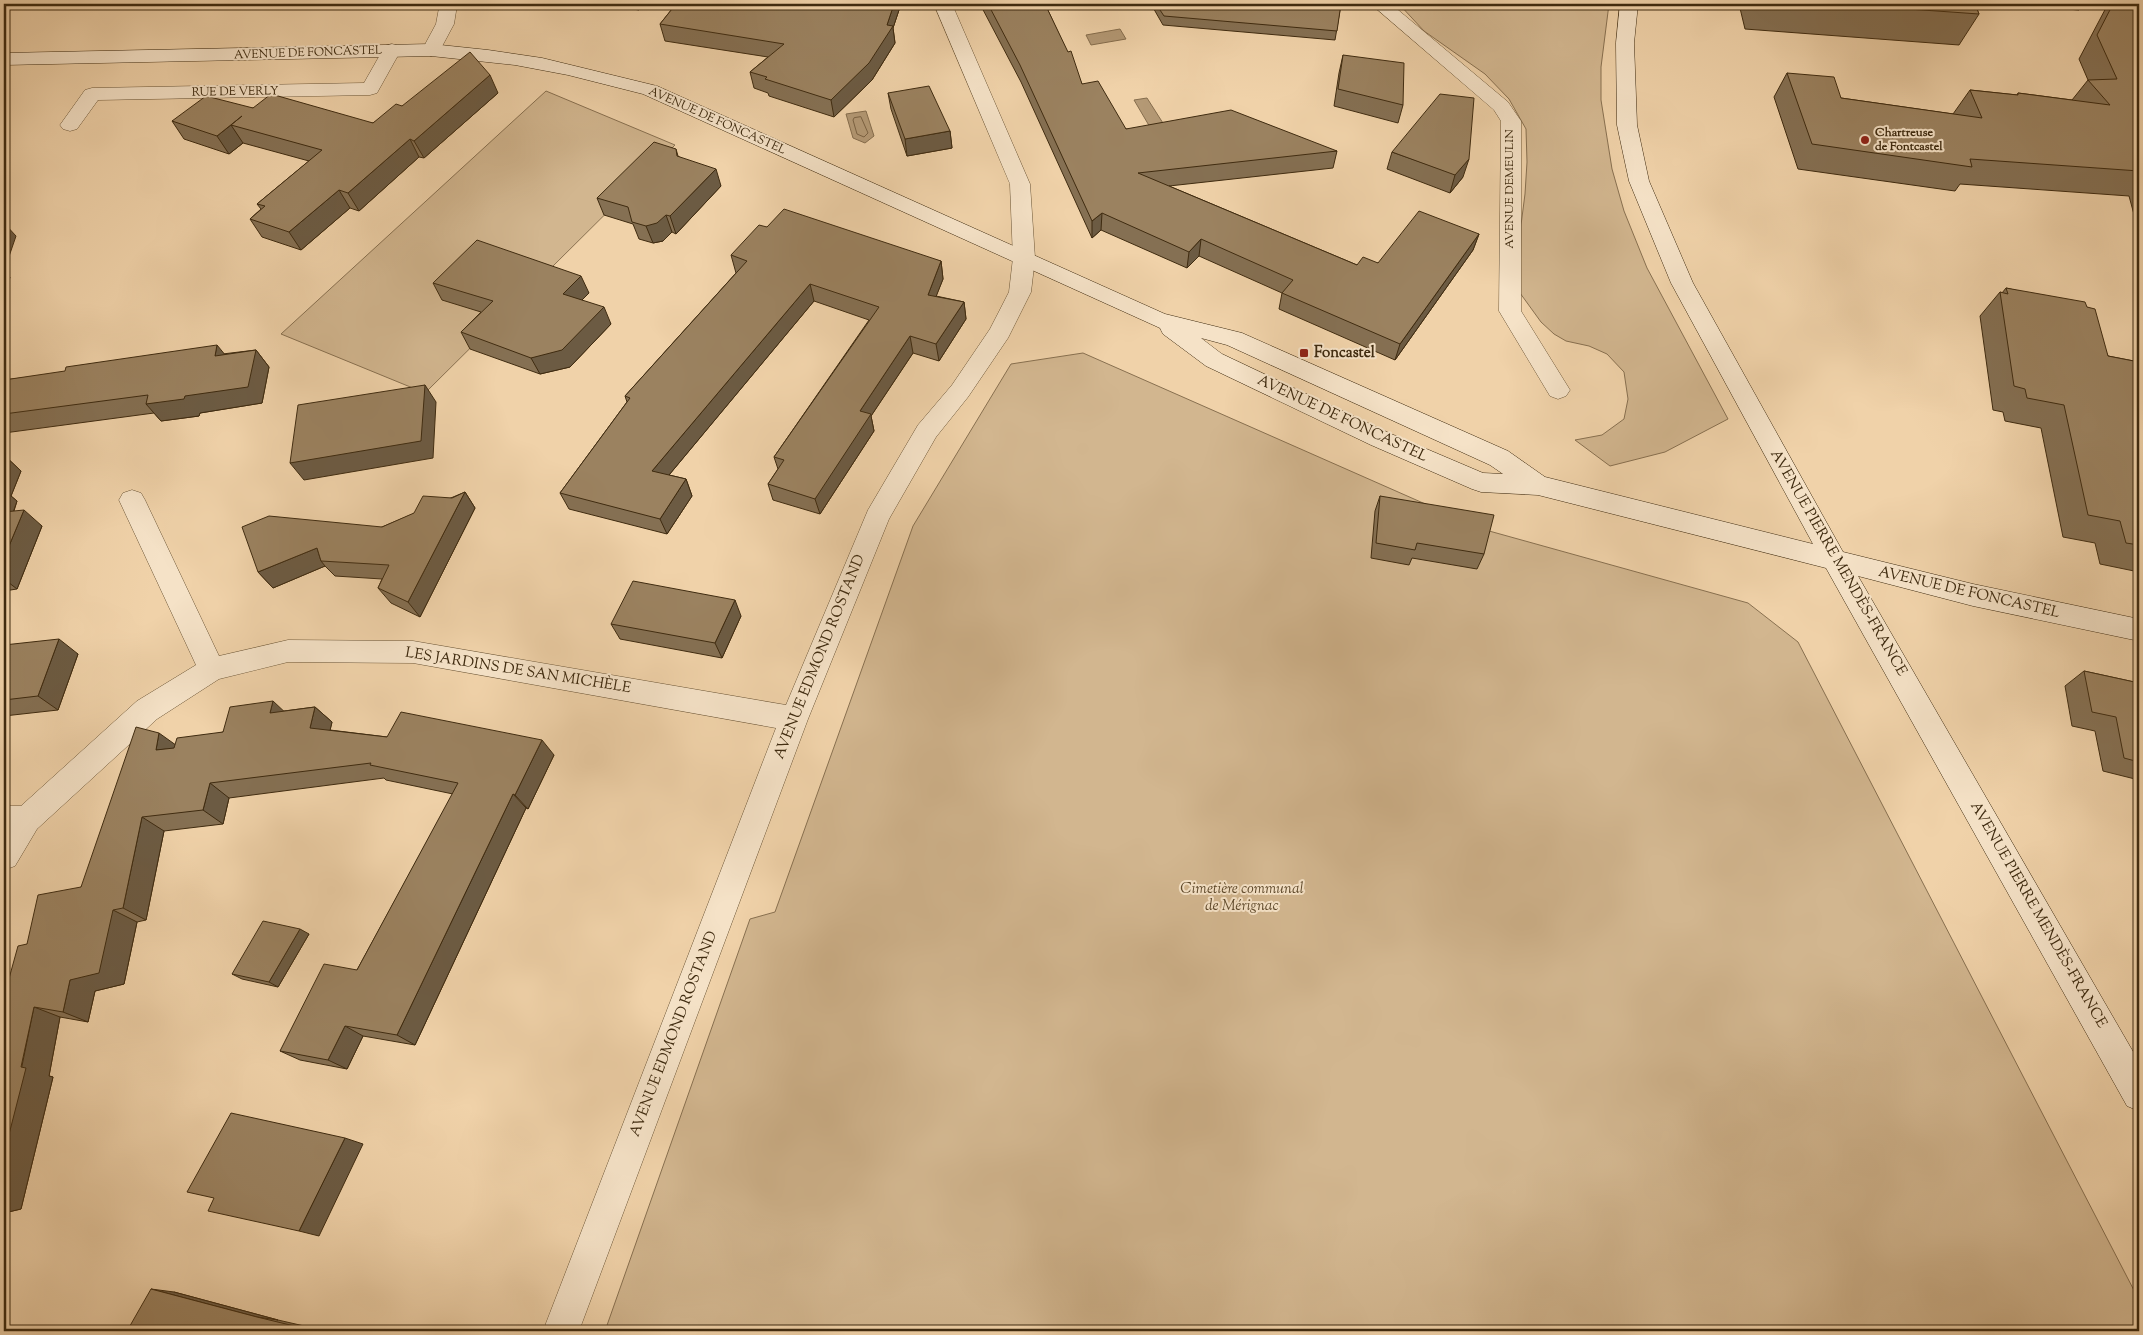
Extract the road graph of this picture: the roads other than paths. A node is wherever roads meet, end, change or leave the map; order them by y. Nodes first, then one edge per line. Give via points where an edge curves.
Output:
1 (445, 4) edge
2 (943, 4) edge
3 (1380, 4) edge
4 (1629, 4) edge
5 (392, 50) junction
6 (431, 50) junction
7 (4, 59) edge
8 (70, 125) dead end
9 (1024, 258) junction
10 (1558, 390) dead end
11 (132, 500) dead end
12 (1835, 561) junction
13 (2139, 630) edge
14 (212, 669) junction
15 (794, 719) junction
16 (15, 819) edge
17 (4, 856) edge
18 (2139, 1094) edge
19 (561, 1331) edge

1 - 6 street via 448,5 444,24
2 - 9 street, AVENUE EDMOND ROSTAND via 1020,184
3 - 10 street, AVENUE DEMEULIN via 1500,106 1510,120 1510,311
4 - 12 street, AVENUE PIERRE MENDÈS-FRANCE via 1625,42 1627,126 1639,181 1682,283
5 - 6 street, AVENUE DE FONCASTEL
5 - 7 street, AVENUE DE FONCASTEL
5 - 8 street, RUE DE VERLY via 370,89 92,94
6 - 9 street, AVENUE DE FONCASTEL via 524,60 650,90
9 - 12 street, AVENUE DE FONCASTEL via 1159,320 1214,360 1380,439 1481,482 1538,485
9 - 15 street, AVENUE EDMOND ROSTAND via 1020,292 1000,332 927,431 877,517
11 - 14 street
12 - 13 street, AVENUE DE FONCASTEL via 1973,596
12 - 18 street, AVENUE PIERRE MENDÈS-FRANCE
14 - 15 street, LES JARDINS DE SAN MICHÈLE via 288,650 413,652
14 - 16 street, LES JARDINS DE SAN MICHÈLE via 147,710
15 - 19 street, AVENUE EDMOND ROSTAND
16 - 17 street, LES JARDINS DE SAN MICHÈLE

